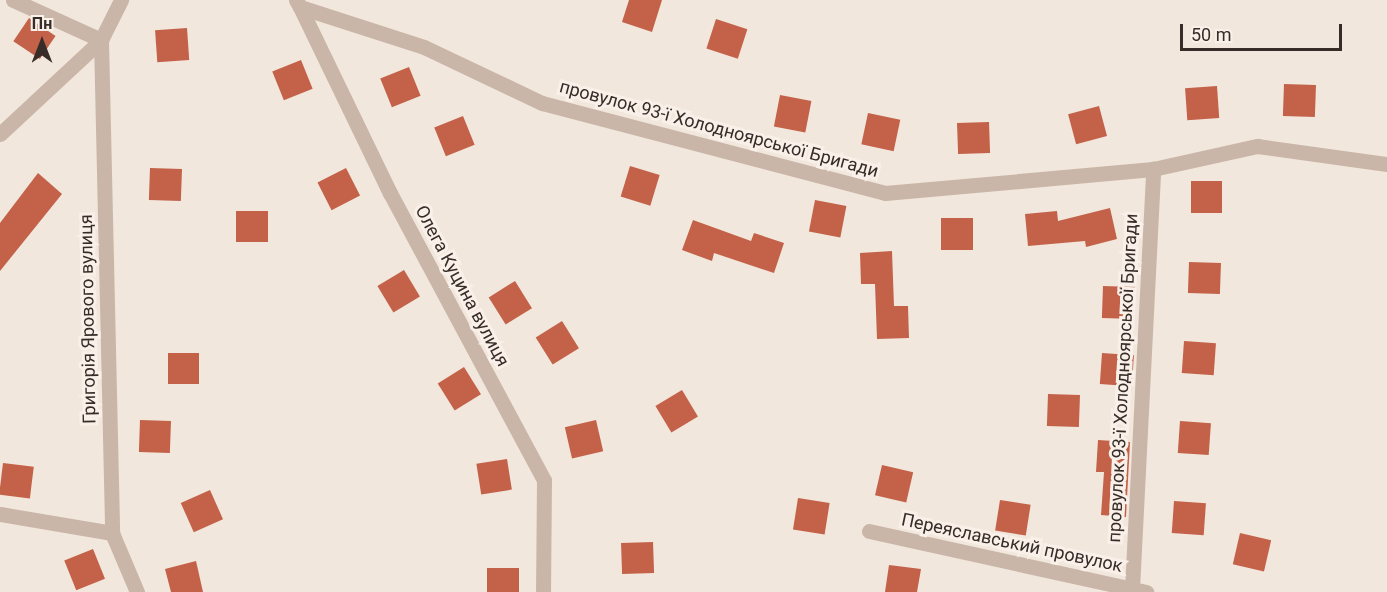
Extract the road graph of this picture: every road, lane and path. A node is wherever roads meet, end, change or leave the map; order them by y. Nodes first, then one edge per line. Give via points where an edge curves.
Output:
1 (13, 0) edge
2 (121, 0) edge
3 (298, 3) edge
4 (101, 40) junction
5 (0, 134) edge
6 (1387, 164) edge
7 (1153, 169) junction
8 (0, 514) edge
9 (869, 531) dead end
10 (112, 533) junction
11 (1139, 590) edge
12 (137, 592) edge
13 (543, 592) edge

1 - 4 street
2 - 4 street
3 - 7 street, провулок 93-ї Холодноярської Бригади via 424,48 542,103 885,193
3 - 13 street, Олега Куцина вулиця via 390,194 544,480
4 - 5 street
4 - 10 street, Григорія Ярового вулиця
6 - 7 street, провулок 93-ї Холодноярської Бригади via 1257,146
7 - 11 street, провулок 93-ї Холодноярської Бригади
8 - 10 street
9 - 11 street, Переяславський провулок
10 - 12 street, Григорія Ярового вулиця

